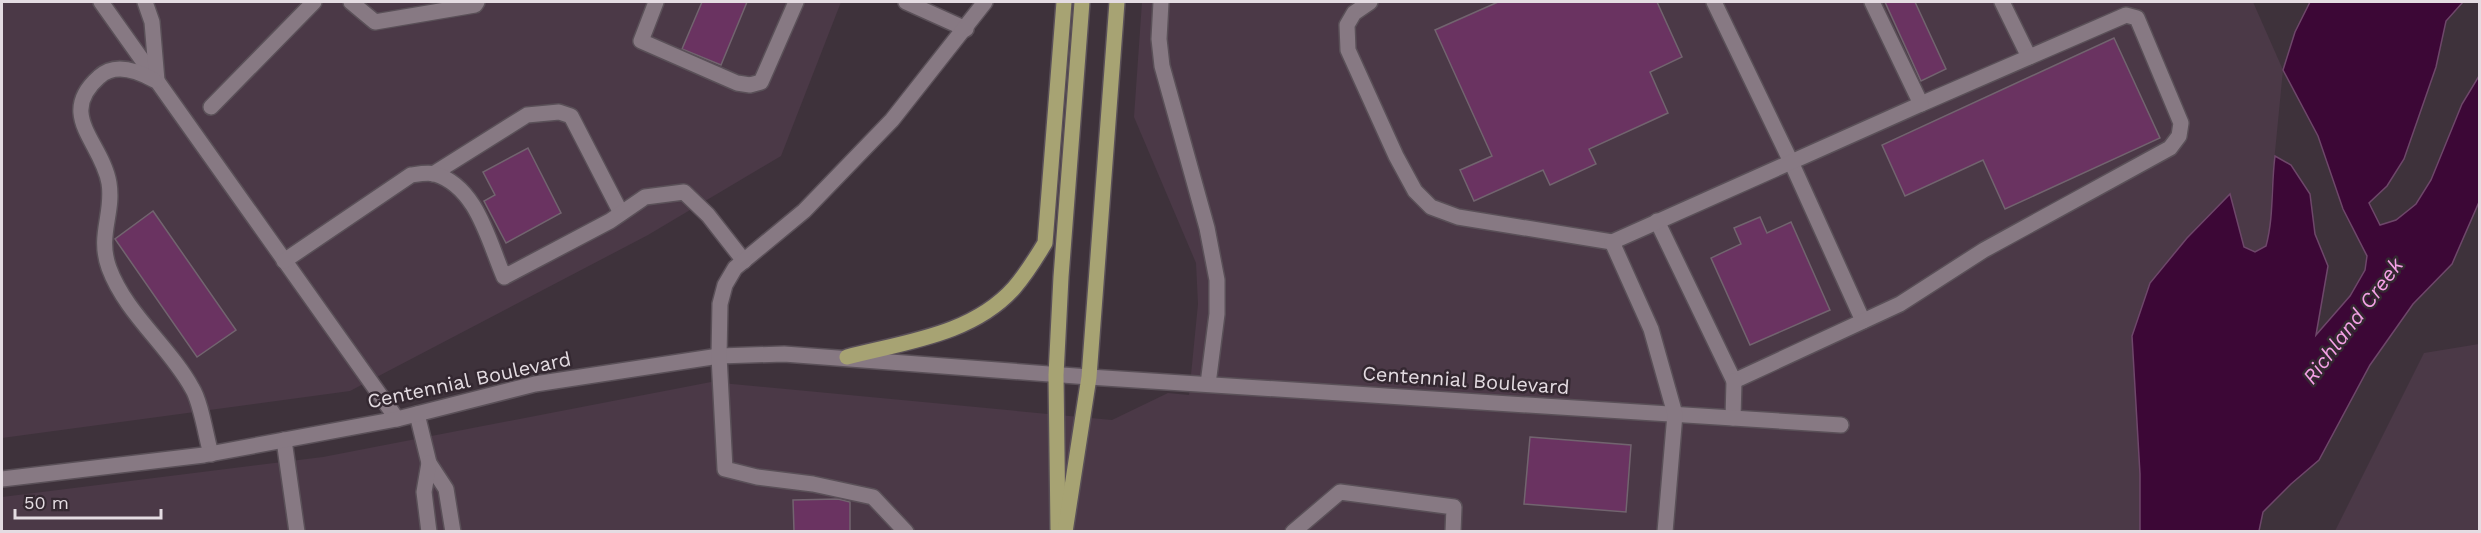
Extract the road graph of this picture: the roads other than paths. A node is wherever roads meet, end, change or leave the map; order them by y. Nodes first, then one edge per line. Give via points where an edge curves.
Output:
1 (101, 2) edge
2 (145, 2) edge
3 (314, 2) edge
4 (351, 2) edge
5 (477, 2) edge
6 (656, 2) edge
7 (796, 2) edge
8 (906, 2) edge
9 (985, 2) edge
10 (1064, 2) edge
11 (1082, 2) edge
12 (1118, 2) edge
13 (1161, 2) edge
14 (1370, 2) edge
15 (1714, 2) edge
16 (1872, 2) edge
17 (2002, 2) edge
18 (966, 29) junction
19 (2029, 57) junction
20 (157, 81) junction
21 (1921, 104) junction
22 (211, 107) dead end
23 (1792, 164) junction
24 (433, 174) junction
25 (621, 213) junction
26 (1657, 221) junction
27 (1612, 242) junction
28 (284, 261) junction
29 (744, 261) junction
30 (1863, 321) junction
31 (719, 356) junction
32 (847, 357) junction
33 (1056, 375) junction
34 (1089, 377) junction
35 (1734, 381) junction
36 (1208, 384) junction
37 (417, 414) junction
38 (1675, 414) junction
39 (1733, 418) junction
40 (397, 419) junction
41 (1841, 425) dead end
42 (284, 440) junction
43 (211, 454) junction
44 (429, 463) junction
45 (2, 479) edge
46 (297, 531) edge
47 (429, 531) edge
48 (453, 531) edge
49 (906, 531) edge
50 (1058, 531) edge
51 (1065, 531) edge
52 (1293, 531) edge
53 (1453, 531) edge
54 (1665, 531) edge

1 - 20 street
2 - 20 street via 152,22
3 - 22 street
4 - 5 street via 375,22
6 - 7 street via 641,41 737,83 750,85 760,82
8 - 18 street
9 - 18 street
10 - 32 main road via 1045,243 1014,288 975,319 951,330
11 - 33 main road
12 - 34 main road
13 - 36 street via 1162,66 1207,228 1217,280
14 - 27 street via 1354,13 1347,25 1348,50 1396,156 1415,191 1431,207 1458,217
15 - 23 street
16 - 21 street
17 - 19 street
18 - 29 street via 892,120 804,211
19 - 21 street
19 - 30 street via 2126,15 2137,18 2181,123 2179,136 2170,148 1984,250 1900,304
20 - 28 street
20 - 43 street via 124,69 109,70 89,86 81,103 81,120 109,180 111,197 103,245 110,269 130,304 194,389
21 - 23 street
23 - 26 street
23 - 30 street
24 - 25 street via 456,184 472,201 504,277
24 - 25 street via 526,116 559,112 571,116
24 - 28 street via 411,175
25 - 29 street via 645,197 684,192 708,215
26 - 27 street
26 - 35 street
27 - 38 street via 1652,328
28 - 40 street
29 - 31 street via 735,268 720,304
30 - 35 street
31 - 32 street, Centennial Boulevard
31 - 37 street, Centennial Boulevard via 535,384
31 - 49 street via 725,469 873,497
32 - 33 street, Centennial Boulevard
33 - 34 street, Centennial Boulevard
33 - 50 main road
34 - 36 street, Centennial Boulevard
34 - 51 main road
35 - 39 street
36 - 38 street, Centennial Boulevard
37 - 40 street, Centennial Boulevard
37 - 44 street
38 - 39 street, Centennial Boulevard
38 - 54 street
39 - 41 street, Centennial Boulevard
40 - 42 street, Centennial Boulevard
42 - 43 street, Centennial Boulevard
42 - 46 street
43 - 45 street, Centennial Boulevard
44 - 47 street via 424,492
44 - 48 street via 446,489
52 - 53 street via 1340,492 1454,507

